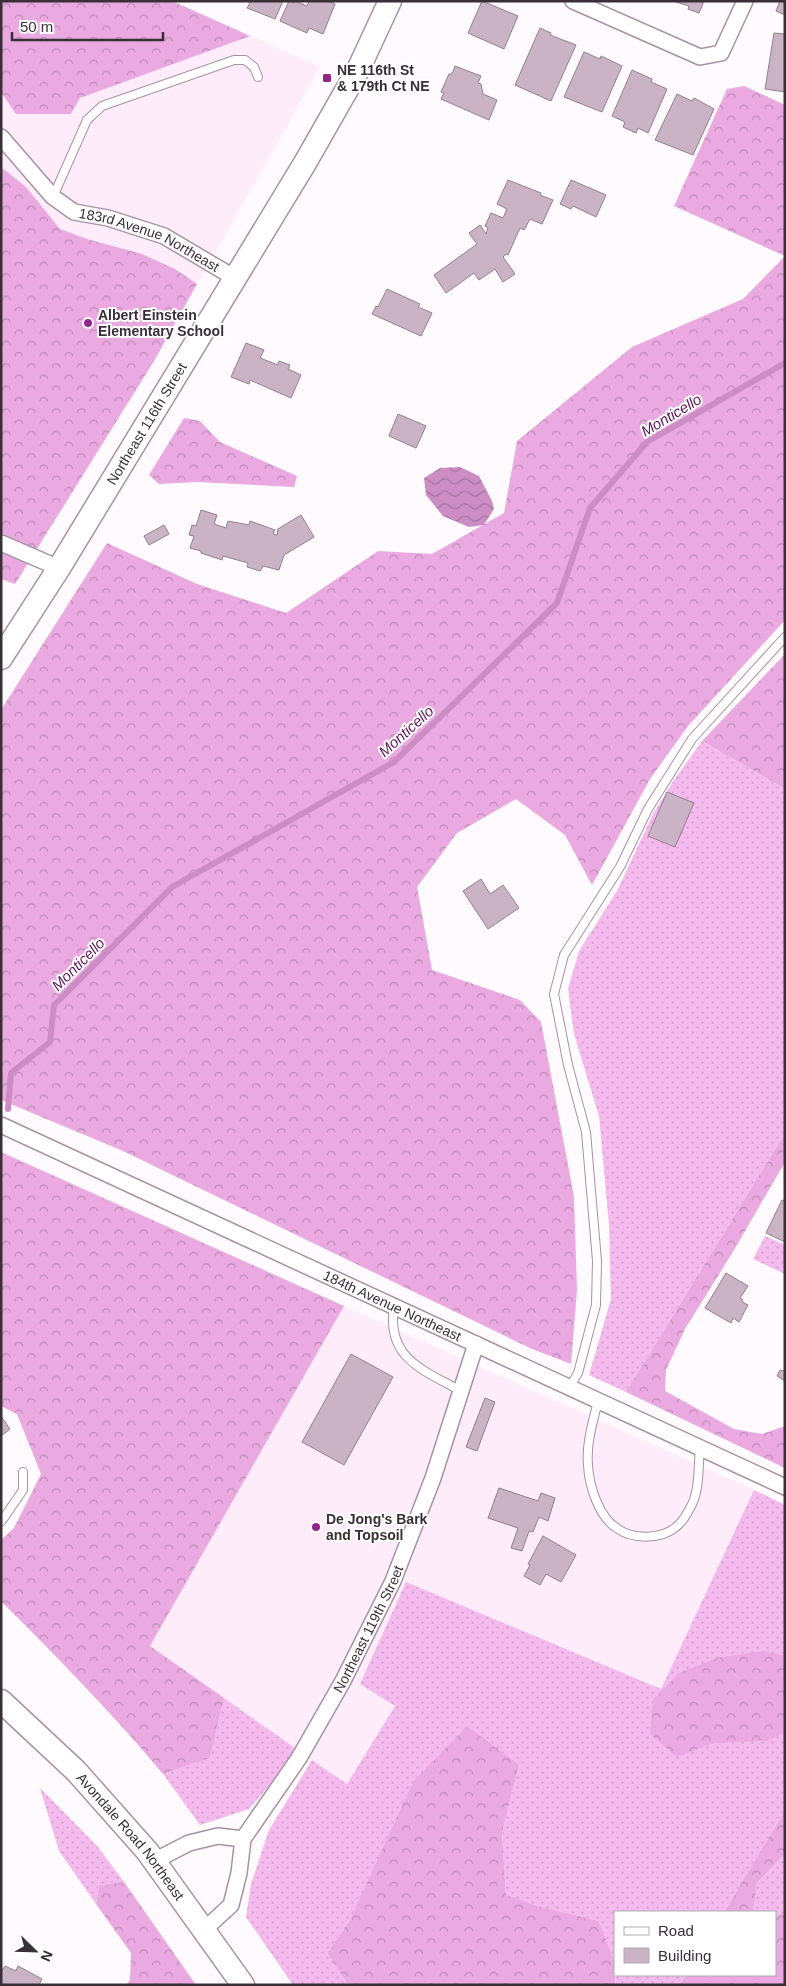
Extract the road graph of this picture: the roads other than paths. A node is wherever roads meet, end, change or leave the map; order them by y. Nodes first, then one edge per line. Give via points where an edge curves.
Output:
1 (390, 1) edge
2 (572, 1) edge
3 (745, 1) edge
4 (258, 77) dead end
5 (1, 138) edge
6 (53, 197) junction
7 (235, 278) junction
8 (1, 543) edge
9 (59, 568) junction
10 (785, 637) edge
11 (1, 658) edge
12 (1, 1126) edge
13 (394, 1307) junction
14 (476, 1344) junction
15 (570, 1388) junction
16 (461, 1391) junction
17 (598, 1401) junction
18 (700, 1448) junction
19 (23, 1472) dead end
20 (785, 1487) edge
21 (1, 1522) edge
22 (1, 1701) edge
23 (243, 1839) junction
24 (154, 1861) junction
25 (204, 1930) junction
26 (243, 1985) edge

1 - 7 street, Northeast 116th Street via 352,82
2 - 3 street via 700,57 721,53
4 - 6 lane via 254,67 245,60 234,60 102,106 87,120
5 - 6 street, 183rd Avenue Northeast
6 - 7 street, 183rd Avenue Northeast via 74,212 108,218 164,236
7 - 9 street, Northeast 116th Street
8 - 9 street
9 - 11 street, Northeast 116th Street
10 - 15 lane via 692,739 648,809 620,867 564,955 554,994 568,1066 586,1132 597,1262 596,1305 578,1373
12 - 13 street, 184th Avenue Northeast
13 - 14 street, 184th Avenue Northeast
13 - 16 lane via 392,1322 396,1342 405,1356
14 - 15 street, 184th Avenue Northeast
14 - 16 street, Northeast 119th Street
15 - 17 street, 184th Avenue Northeast
16 - 23 street, Northeast 119th Street via 433,1478 393,1581 343,1681 299,1758
17 - 18 street, 184th Avenue Northeast
17 - 18 lane via 589,1434 588,1465 597,1500 605,1516 618,1529 647,1536 663,1534 677,1526 691,1507
18 - 20 street, 184th Avenue Northeast
19 - 21 lane via 23,1490
22 - 24 street, Avondale Road Northeast via 76,1771
23 - 24 street via 218,1836 189,1843
23 - 25 street, Northeast 119th Street via 231,1905
24 - 25 street, Avondale Road Northeast
25 - 26 street, Avondale Road Northeast

